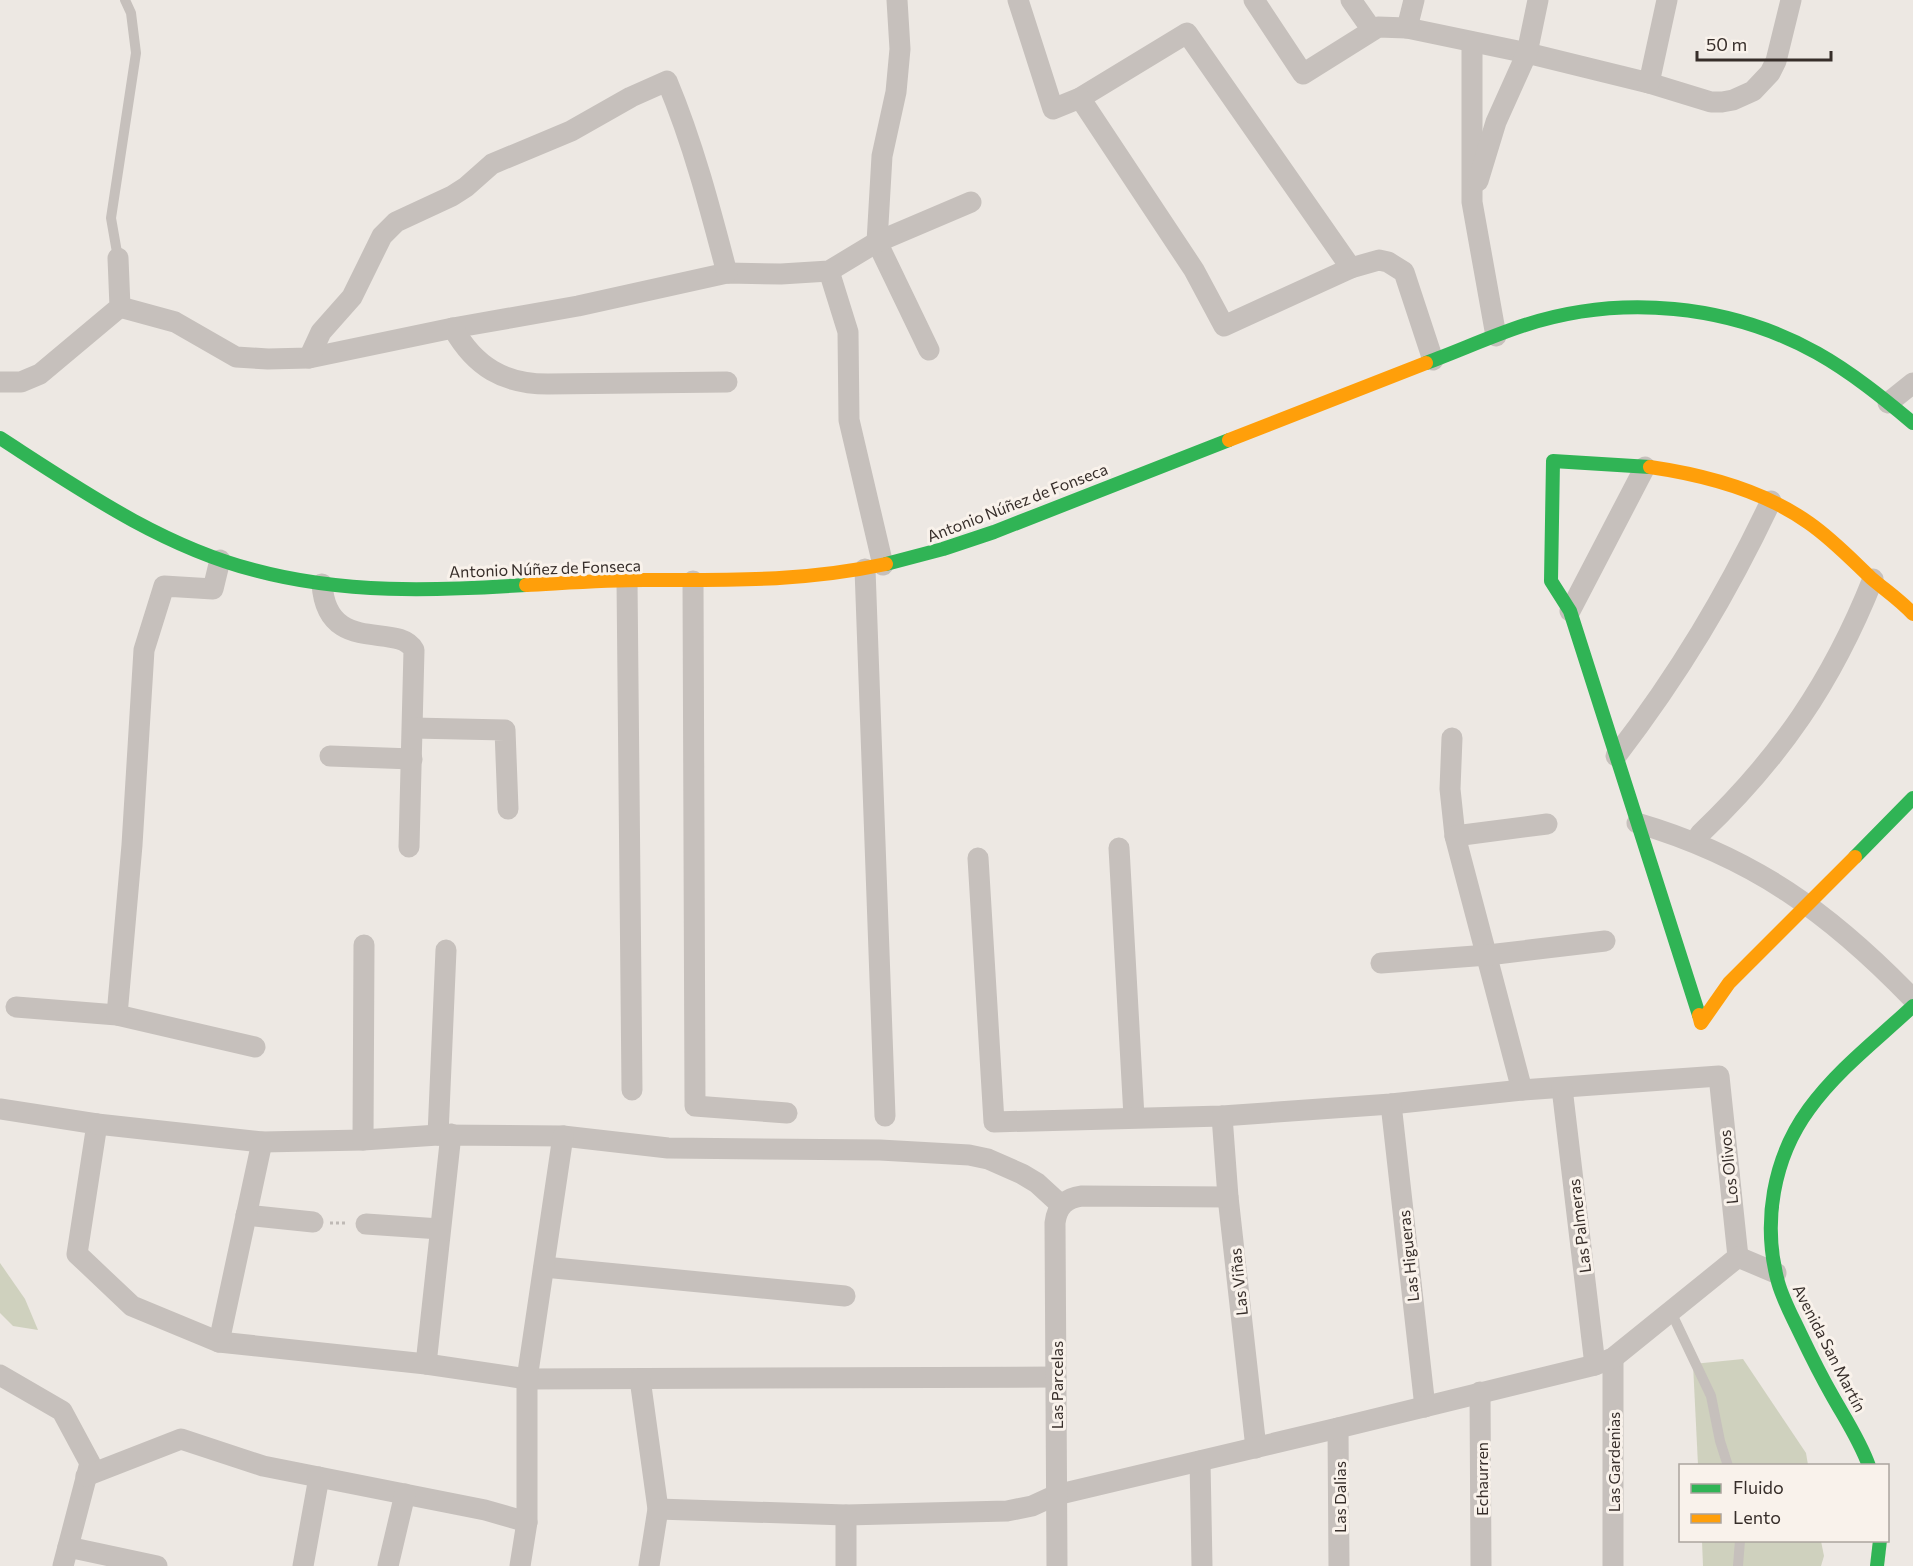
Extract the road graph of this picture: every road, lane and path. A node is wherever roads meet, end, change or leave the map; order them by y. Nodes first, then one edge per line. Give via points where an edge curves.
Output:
1 (125, 0) edge
2 (897, 0) edge
3 (1018, 0) edge
4 (1254, 0) edge
5 (1351, 0) edge
6 (1414, 0) edge
7 (1538, 0) edge
8 (1667, 0) edge
9 (1791, 0) edge
10 (1407, 28) junction
11 (1372, 30) junction
12 (1472, 42) junction
13 (1527, 52) junction
14 (1649, 83) junction
15 (1080, 98) junction
16 (971, 202) dead end
17 (1472, 202) junction
18 (877, 242) junction
19 (118, 258) joint
20 (1351, 268) junction
21 (829, 271) junction
22 (727, 273) junction
23 (120, 306) junction
24 (453, 328) junction
25 (1496, 336) junction
26 (929, 350) dead end
27 (309, 358) junction
28 (1433, 360) junction
29 (0, 382) edge
30 (727, 382) dead end
31 (1913, 383) edge
32 (1888, 403) junction
33 (1913, 423) edge
34 (0, 438) edge
35 (1645, 467) junction
36 (1771, 501) junction
37 (220, 560) junction
38 (874, 567) junction
39 (1873, 579) junction
40 (627, 580) junction
41 (693, 581) junction
42 (322, 585) junction
43 (1570, 611) junction
44 (1913, 614) edge
45 (413, 728) junction
46 (1452, 738) dead end
47 (330, 756) dead end
48 (1616, 756) junction
49 (412, 759) junction
50 (1913, 798) edge
51 (507, 809) dead end
52 (1637, 823) junction
53 (1547, 824) dead end
54 (1700, 834) dead end
55 (1455, 836) junction
56 (409, 847) dead end
57 (1119, 848) dead end
58 (978, 858) dead end
59 (1807, 905) junction
60 (1605, 941) dead end
61 (364, 945) dead end
62 (446, 950) dead end
63 (1488, 955) junction
64 (1381, 963) dead end
65 (1913, 999) edge
66 (1913, 1006) edge
67 (16, 1007) dead end
68 (117, 1015) junction
69 (255, 1047) dead end
70 (1562, 1088) junction
71 (632, 1090) dead end
72 (1522, 1090) junction
73 (1391, 1104) junction
74 (0, 1109) edge
75 (787, 1113) dead end
76 (885, 1116) dead end
77 (1222, 1116) junction
78 (1134, 1117) junction
79 (97, 1124) junction
80 (445, 1135) junction
81 (563, 1136) junction
82 (363, 1140) junction
83 (262, 1142) junction
84 (1228, 1197) junction
85 (1061, 1205) junction
86 (246, 1215) junction
87 (313, 1222) joint
88 (366, 1224) joint
89 (440, 1229) junction
90 (1738, 1257) junction
91 (543, 1267) junction
92 (1776, 1273) junction
93 (845, 1296) dead end
94 (1671, 1312) junction
95 (219, 1342) junction
96 (1604, 1362) junction
97 (426, 1364) junction
98 (0, 1375) edge
99 (1056, 1377) junction
100 (527, 1379) junction
101 (640, 1379) junction
102 (1480, 1392) junction
103 (1425, 1407) junction
104 (1338, 1428) junction
105 (1256, 1448) junction
106 (1200, 1461) junction
107 (1727, 1464) edge
108 (1868, 1464) edge
109 (86, 1476) junction
110 (319, 1477) junction
111 (405, 1494) junction
112 (1056, 1496) junction
113 (658, 1509) junction
114 (846, 1515) junction
115 (527, 1522) junction
116 (1740, 1542) edge
117 (1880, 1542) edge
118 (65, 1557) edge
119 (157, 1566) edge
120 (303, 1566) edge
121 (388, 1566) edge
122 (520, 1566) edge
123 (649, 1566) edge
124 (846, 1566) edge
125 (1057, 1566) edge
126 (1202, 1566) edge
127 (1339, 1566) edge
128 (1481, 1566) edge
129 (1614, 1566) edge
130 (1738, 1566) edge
131 (1877, 1566) edge

1 - 19 lane via 131,13 136,53 111,218
2 - 18 street via 900,49 896,92 882,156
3 - 15 street via 1053,109
4 - 11 street via 1303,74
5 - 11 street
6 - 10 street
7 - 13 street
8 - 14 street
9 - 14 street via 1776,61 1753,91 1733,100 1711,102
10 - 11 street
10 - 12 street
12 - 13 street
12 - 17 street
13 - 14 street
13 - 17 street via 1496,122
15 - 20 street via 1194,270 1224,326
15 - 20 street via 1187,33
16 - 18 street
17 - 25 street
18 - 21 street
18 - 26 street
19 - 23 street
20 - 28 street via 1379,260 1404,272
21 - 22 street
21 - 38 street via 848,332 849,420
22 - 24 street via 578,306
22 - 27 street via 702,180 667,81 571,131 492,164 452,196 396,222 382,236 352,297 321,332
23 - 27 street via 174,322 236,357
23 - 29 street via 40,374 21,382
24 - 27 street
24 - 30 street via 483,364 520,382
25 - 28 main road, Antonio Núñez de Fonseca
25 - 32 main road, Antonio Núñez de Fonseca via 1554,316 1614,307 1705,312 1791,339 1841,368
28 - 38 main road, Antonio Núñez de Fonseca via 994,532
31 - 32 street
32 - 33 main road, Antonio Núñez de Fonseca
34 - 37 main road, Antonio Núñez de Fonseca via 125,517
35 - 36 main road via 1717,480
35 - 43 street
35 - 43 main road via 1553,461 1551,581
36 - 39 main road via 1830,538
36 - 48 street via 1697,641
37 - 42 main road, Antonio Núñez de Fonseca
37 - 68 street via 213,589 164,586 144,650
38 - 41 main road, Antonio Núñez de Fonseca via 788,579
38 - 76 street
39 - 44 main road
39 - 54 street via 1842,650 1803,716 1756,778
40 - 41 main road, Antonio Núñez de Fonseca
40 - 42 main road, Antonio Núñez de Fonseca via 405,590
40 - 71 street
41 - 75 street via 695,1106
42 - 45 street via 326,605 338,622 358,633 400,639 412,646
43 - 48 main road
45 - 49 street
45 - 51 street via 505,730
46 - 55 street via 1450,789
47 - 49 street
48 - 52 main road
49 - 56 street
50 - 59 main road
52 - 59 street via 1717,851 1765,876
52 - 59 main road via 1701,1023 1729,983
53 - 55 street
55 - 63 street
57 - 78 street
58 - 78 street via 994,1122
59 - 65 street via 1860,947
60 - 63 street
61 - 82 street
62 - 80 street
63 - 64 street
63 - 72 street
66 - 92 main road, Avenida San Martín via 1823,1092 1792,1136 1780,1166 1771,1209
67 - 68 street
68 - 69 street
70 - 72 street
70 - 90 street, Los Olivos via 1719,1076
70 - 96 street, Las Palmeras
72 - 73 street
73 - 77 street
73 - 103 street, Las Higueras
74 - 79 street
77 - 78 street
77 - 84 street, Las Viñas
79 - 83 street
79 - 95 street via 77,1254 132,1306
80 - 81 street
80 - 82 street
80 - 89 street
81 - 85 street via 668,1148 969,1155 1022,1174
81 - 91 street
82 - 83 street
83 - 86 street
84 - 85 street via 1082,1196
84 - 105 street, Las Viñas
85 - 99 street, Las Parcelas via 1055,1223
86 - 87 street
86 - 95 street
87 - 88 path
88 - 89 street
89 - 97 street
90 - 92 street
90 - 94 street
91 - 93 street
91 - 100 street
92 - 108 main road, Avenida San Martín via 1787,1306
94 - 96 street
94 - 107 lane via 1712,1396
95 - 97 street
96 - 102 street
96 - 129 street, Las Gardenias
97 - 100 street
98 - 109 street via 62,1411 90,1463
99 - 101 street
99 - 112 street, Las Parcelas
100 - 101 street
100 - 115 street
101 - 113 street
102 - 103 street
102 - 128 street, Echaurren
103 - 104 street
104 - 105 street
104 - 127 street, Las Dalias
105 - 106 street
106 - 112 street
106 - 126 street
109 - 110 street via 181,1439 263,1466
109 - 118 street
110 - 111 street
110 - 120 street
111 - 115 street
111 - 121 street
112 - 114 street via 1007,1511
112 - 125 street, Las Parcelas
113 - 114 street
113 - 123 street
114 - 124 street
115 - 122 street
116 - 130 lane
117 - 131 main road
118 - 119 street

